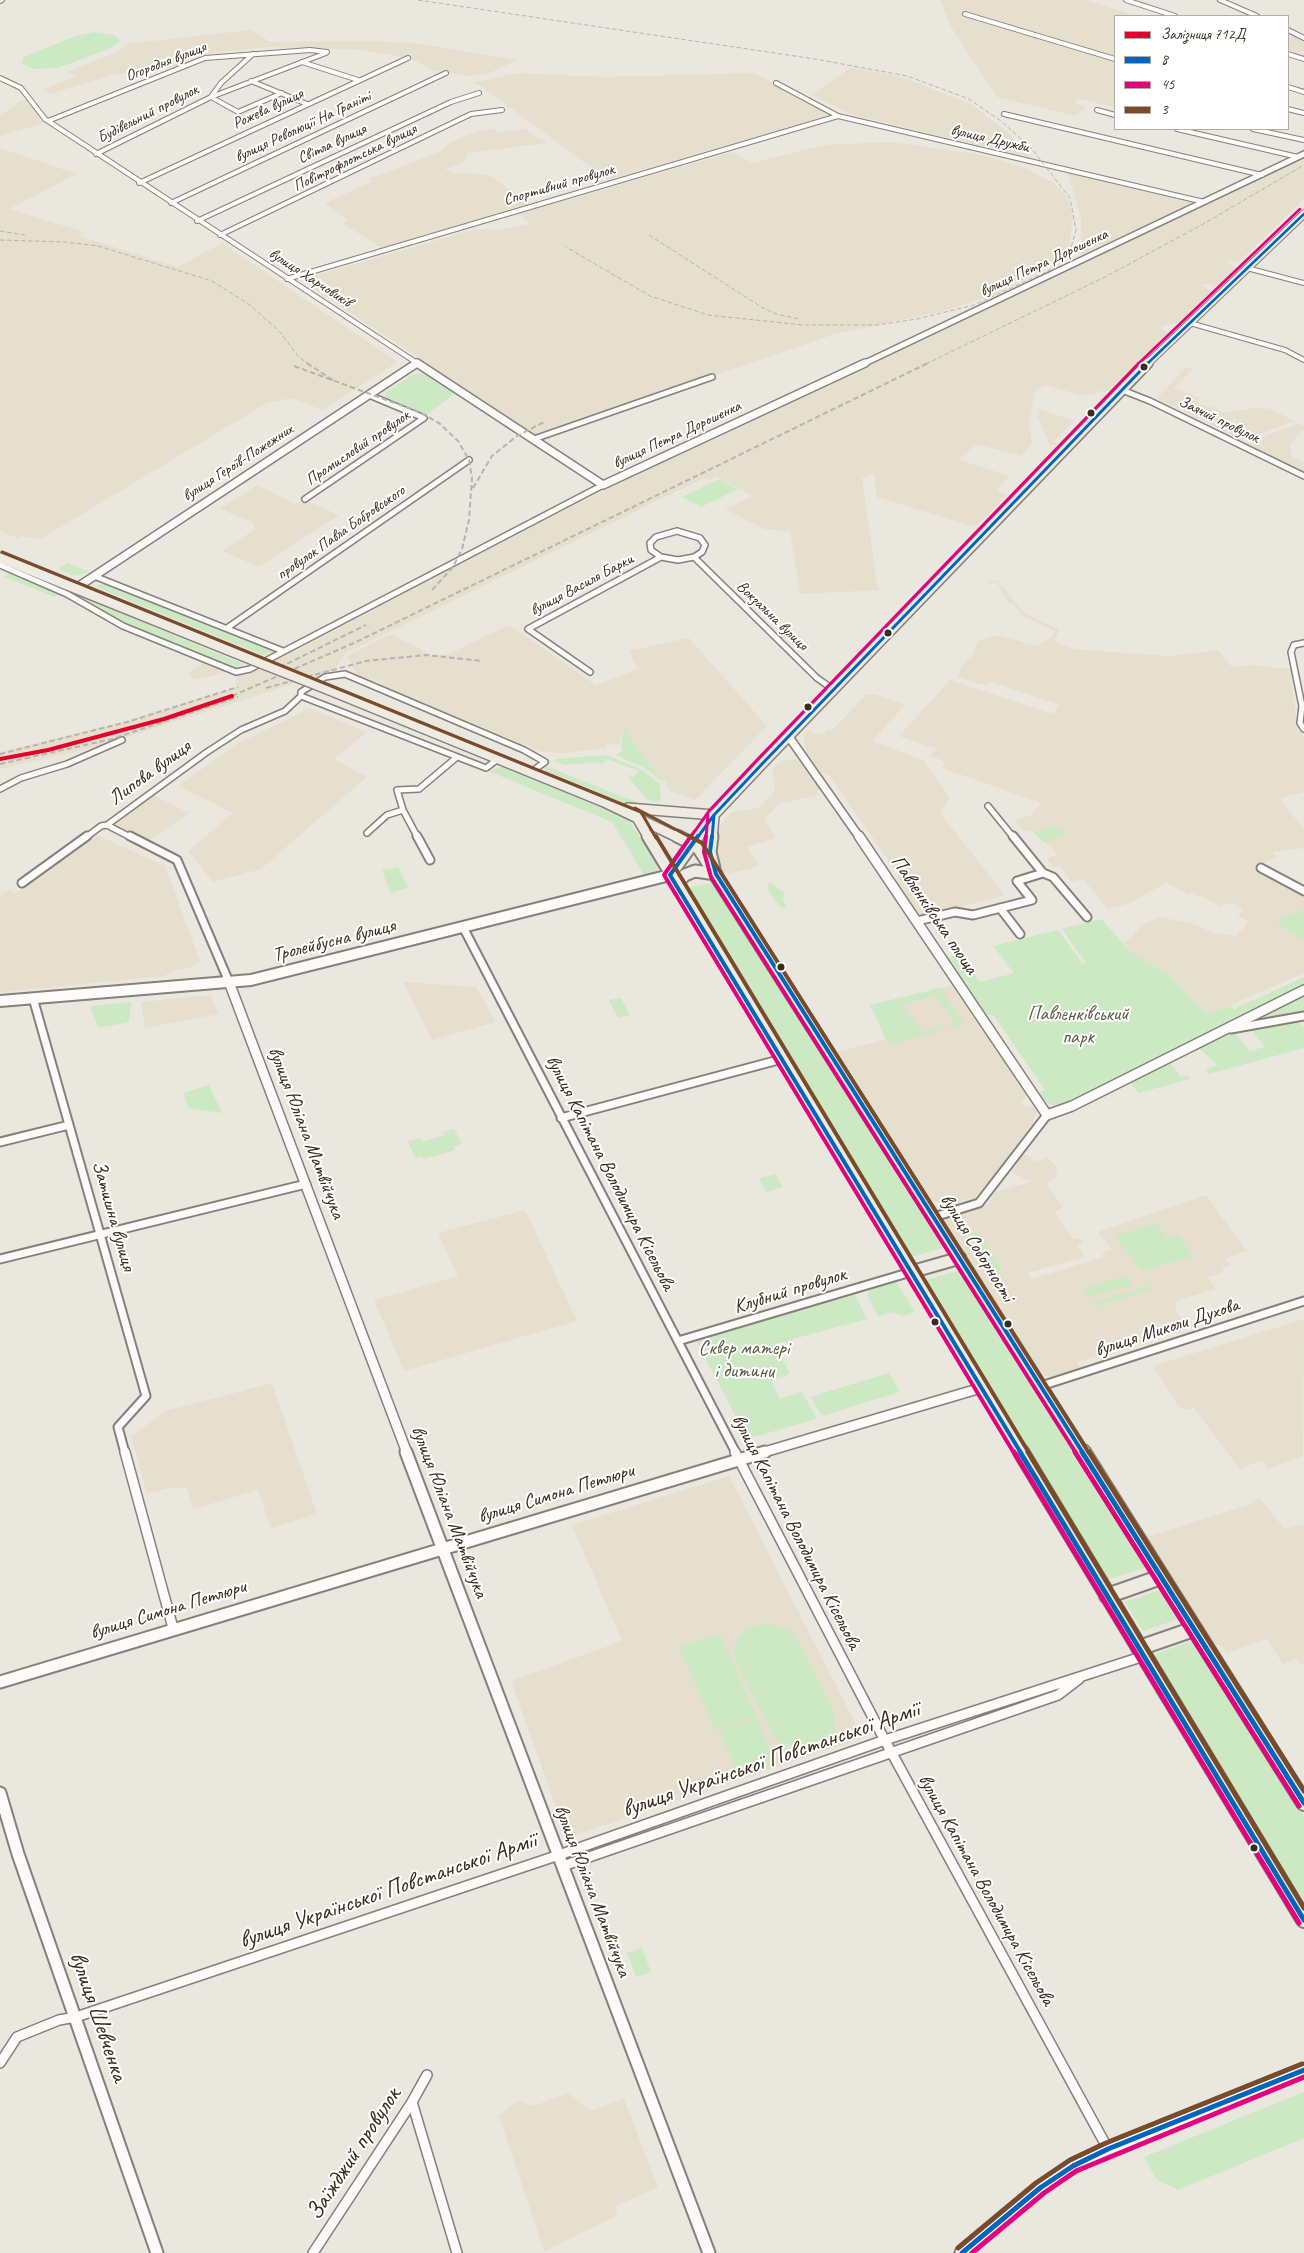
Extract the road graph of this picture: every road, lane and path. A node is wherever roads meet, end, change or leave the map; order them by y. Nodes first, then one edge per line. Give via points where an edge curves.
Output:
1 (1126, 0) edge
2 (1220, 0) edge
3 (965, 14) dead end
4 (1172, 15) edge
5 (1254, 15) edge
6 (1289, 30) edge
7 (1304, 38) edge
8 (327, 52) joint
9 (253, 54) junction
10 (1289, 54) edge
11 (408, 58) dead end
12 (1304, 59) edge
13 (1114, 60) edge
14 (302, 62) junction
15 (446, 73) dead end
16 (0, 78) edge
17 (358, 80) junction
18 (251, 81) junction
19 (776, 83) dead end
20 (1289, 87) edge
21 (1304, 92) edge
22 (282, 93) junction
23 (479, 93) dead end
24 (211, 97) junction
25 (307, 104) junction
26 (1289, 109) edge
27 (502, 110) dead end
28 (1097, 110) dead end
29 (1304, 113) edge
30 (1004, 114) dead end
31 (1114, 114) edge
32 (838, 116) junction
33 (48, 122) junction
34 (1182, 130) edge
35 (1258, 130) edge
36 (1304, 140) edge
37 (96, 154) junction
38 (1301, 155) edge
39 (1262, 175) junction
40 (139, 183) junction
41 (1204, 202) junction
42 (171, 203) junction
43 (1304, 214) edge
44 (197, 221) junction
45 (220, 235) junction
46 (1247, 268) junction
47 (287, 279) junction
48 (1304, 283) edge
49 (1190, 323) junction
50 (1304, 360) edge
51 (417, 364) junction
52 (712, 378) dead end
53 (1122, 390) junction
54 (369, 395) junction
55 (534, 439) junction
56 (470, 460) dead end
57 (1304, 476) edge
58 (603, 484) junction
59 (305, 499) dead end
60 (694, 557) junction
61 (0, 558) edge
62 (662, 558) junction
63 (0, 565) edge
64 (94, 576) junction
65 (76, 588) junction
66 (67, 594) junction
67 (227, 628) junction
68 (1304, 643) edge
69 (283, 651) junction
70 (590, 672) dead end
71 (834, 690) junction
72 (301, 696) junction
73 (1303, 715) edge
74 (1304, 729) edge
75 (789, 737) junction
76 (122, 740) dead end
77 (457, 757) junction
78 (498, 758) junction
79 (532, 772) junction
80 (0, 788) edge
81 (604, 802) junction
82 (988, 806) dead end
83 (403, 810) junction
84 (660, 812) junction
85 (714, 815) junction
86 (636, 816) junction
87 (107, 825) junction
88 (662, 829) junction
89 (367, 833) dead end
90 (693, 844) junction
91 (430, 860) dead end
92 (1261, 868) dead end
93 (716, 874) junction
94 (1043, 874) junction
95 (670, 875) junction
96 (22, 883) dead end
97 (676, 884) junction
98 (1304, 891) edge
99 (1000, 908) junction
100 (1087, 917) dead end
101 (917, 921) junction
102 (463, 927) junction
103 (1020, 934) dead end
104 (229, 982) junction
105 (1304, 990) edge
106 (33, 998) junction
107 (0, 1001) edge
108 (1304, 1016) edge
109 (1227, 1030) junction
110 (782, 1059) junction
111 (1047, 1115) junction
112 (562, 1118) junction
113 (69, 1125) junction
114 (0, 1142) edge
115 (306, 1184) junction
116 (934, 1217) junction
117 (100, 1234) junction
118 (960, 1258) junction
119 (0, 1259) edge
120 (911, 1272) junction
121 (1304, 1301) edge
122 (678, 1342) junction
123 (1041, 1386) junction
124 (981, 1388) junction
125 (738, 1459) junction
126 (442, 1547) junction
127 (1162, 1577) junction
128 (1107, 1596) junction
129 (173, 1628) junction
130 (1194, 1629) junction
131 (1141, 1652) junction
132 (1085, 1675) junction
133 (0, 1682) edge
134 (885, 1740) junction
135 (892, 1753) junction
136 (0, 1793) edge
137 (1304, 1803) edge
138 (559, 1855) junction
139 (563, 1866) junction
140 (1304, 1920) edge
141 (76, 2017) junction
142 (0, 2063) edge
143 (1304, 2070) edge
144 (427, 2075) dead end
145 (412, 2102) junction
146 (1108, 2149) junction
147 (157, 2253) edge
148 (313, 2253) edge
149 (457, 2253) edge
150 (709, 2253) edge
151 (962, 2253) edge

1 - 4 street
2 - 5 street
3 - 13 street
6 - 7 street
8 - 9 street, Огородня вулиця
8 - 14 street, Будівельний провулок
9 - 24 street, Будівельний провулок via 221,83
9 - 33 street, Огородня вулиця via 205,58
10 - 12 street
11 - 17 street, Рожева вулиця
14 - 17 street
14 - 18 street, Будівельний провулок
15 - 42 street, вулиця Революції На Граніті
16 - 33 street, вулиця Харчовиків via 21,88
17 - 25 street, Рожева вулиця
18 - 22 street
18 - 24 street, Будівельний провулок
19 - 32 street, вулиця Дружби
20 - 21 street
22 - 24 street via 238,112
22 - 25 street
23 - 44 street, Світла вулиця via 451,102
24 - 37 street, Будівельний провулок
25 - 40 street, Рожева вулиця
26 - 29 street
27 - 45 street, Повітрофлотська вулиця via 471,114
28 - 31 street
30 - 39 street
32 - 41 street, вулиця Дружби
32 - 47 street, Спортивний провулок
33 - 37 street, вулиця Харчовиків
34 - 38 street
35 - 36 street
37 - 40 street, вулиця Харчовиків
38 - 39 street, вулиця Петра Дорошенка
39 - 41 street, вулиця Петра Дорошенка
40 - 42 street, вулиця Харчовиків
41 - 58 street, вулиця Петра Дорошенка
42 - 44 street, вулиця Харчовиків
43 - 46 main road
44 - 45 street, вулиця Харчовиків
45 - 47 street, вулиця Харчовиків
46 - 48 street
46 - 49 main road
47 - 51 street, вулиця Харчовиків
49 - 50 street via 1285,350
49 - 53 main road
51 - 54 street, вулиця Героїв-Пожежних
51 - 55 street, вулиця Харчовиків
52 - 55 street
53 - 57 street, Заячий провулок
53 - 71 main road
54 - 59 street, Промисловий провулок via 424,418
54 - 64 street, вулиця Героїв-Пожежних
55 - 58 street, вулиця Харчовиків
56 - 67 street, провулок Павла Бобровського
58 - 69 street, вулиця Петра Дорошенка
60 - 62 street
60 - 62 street via 704,550 704,542 692,534 678,531 662,534 652,541 652,550
60 - 71 street, Вокзальна вулиця via 817,678
61 - 65 main road
62 - 70 street, вулиця Василя Барки via 528,628
63 - 66 street, вулиця Петра Дорошенка
64 - 65 street, вулиця Героїв-Пожежних
64 - 67 street
65 - 66 street
65 - 78 main road, bridge
66 - 69 street, вулиця Петра Дорошенка via 123,626 232,672 250,668
67 - 69 street
68 - 73 street via 1294,645 1291,652
71 - 75 main road
72 - 77 street
72 - 79 street, Липова вулиця via 304,690 325,677 345,674 524,750 545,762
72 - 87 street, Липова вулиця via 285,711 242,730 207,752
73 - 74 street via 1300,723
75 - 85 main road
75 - 101 street, Павленківська площа
76 - 80 street
77 - 78 street via 486,768
77 - 83 street via 419,789 397,790
78 - 79 main road
79 - 81 main road
81 - 84 main road
81 - 86 main road
82 - 94 street
83 - 89 street via 387,815
83 - 91 street
84 - 85 main road
84 - 88 main road
85 - 90 main road
85 - 93 main road via 710,852
86 - 88 main road
86 - 95 main road
87 - 96 street, Липова вулиця via 101,826
87 - 104 street, вулиця Юліана Матвійчука via 177,860
88 - 90 main road
90 - 93 main road, вулиця Соборності
90 - 95 main road
92 - 98 street
93 - 97 main road via 695,871
93 - 116 main road, вулиця Соборності
94 - 99 street via 1017,881 1032,900
94 - 100 street via 1053,877
95 - 97 main road
95 - 102 main road, Тролейбусна вулиця
97 - 110 main road
99 - 101 street via 973,915 955,912
99 - 103 street
101 - 111 street, Павленківська площа
102 - 104 main road, Тролейбусна вулиця via 251,980
102 - 112 street, вулиця Капітана Володимира Кісельова
104 - 106 main road, Тролейбусна вулиця
104 - 115 street, вулиця Юліана Матвійчука
105 - 109 street
106 - 107 main road, Тролейбусна вулиця
106 - 113 street, Затишна вулиця
108 - 109 street
109 - 111 street via 1072,1106
110 - 112 street
110 - 120 main road
111 - 116 street via 979,1203
112 - 122 street, вулиця Капітана Володимира Кісельова
113 - 114 street
113 - 117 street, Затишна вулиця
115 - 117 street
115 - 126 street, вулиця Юліана Матвійчука
116 - 118 main road, вулиця Соборності
117 - 119 street
117 - 129 street, Затишна вулиця via 146,1396 120,1423 120,1434
118 - 120 main road
118 - 123 main road, вулиця Соборності
120 - 122 street, Клубний провулок
120 - 124 main road
121 - 123 street, вулиця Миколи Духова
122 - 125 street, вулиця Капітана Володимира Кісельова
123 - 127 main road, вулиця Соборності
124 - 125 street, вулиця Симона Петлюри
124 - 128 main road
125 - 126 street, вулиця Симона Петлюри
125 - 134 street, вулиця Капітана Володимира Кісельова
126 - 129 street, вулиця Симона Петлюри
126 - 138 street, вулиця Юліана Матвійчука
127 - 128 main road
127 - 130 main road, вулиця Соборності
128 - 131 main road
129 - 133 street, вулиця Симона Петлюри
130 - 131 main road
130 - 137 main road, вулиця Соборності
131 - 132 street, вулиця Української Повстанської Армії
131 - 140 main road
132 - 134 street, вулиця Української Повстанської Армії
132 - 135 street, вулиця Української Повстанської Армії via 1058,1695
134 - 135 street, вулиця Капітана Володимира Кісельова
134 - 138 street, вулиця Української Повстанської Армії
135 - 139 street, вулиця Української Повстанської Армії
135 - 146 street, вулиця Капітана Володимира Кісельова
136 - 141 street, вулиця Шевченка via 18,1854
138 - 139 street, вулиця Юліана Матвійчука
138 - 141 street, вулиця Української Повстанської Армії
139 - 150 street, вулиця Юліана Матвійчука
141 - 142 street, вулиця Української Повстанської Армії via 59,2020 17,2037
141 - 147 street, вулиця Шевченка
143 - 146 main road
144 - 145 street, Заїжджий провулок
145 - 148 street, Заїжджий провулок
145 - 149 street
146 - 151 main road via 1073,2166 1040,2188

